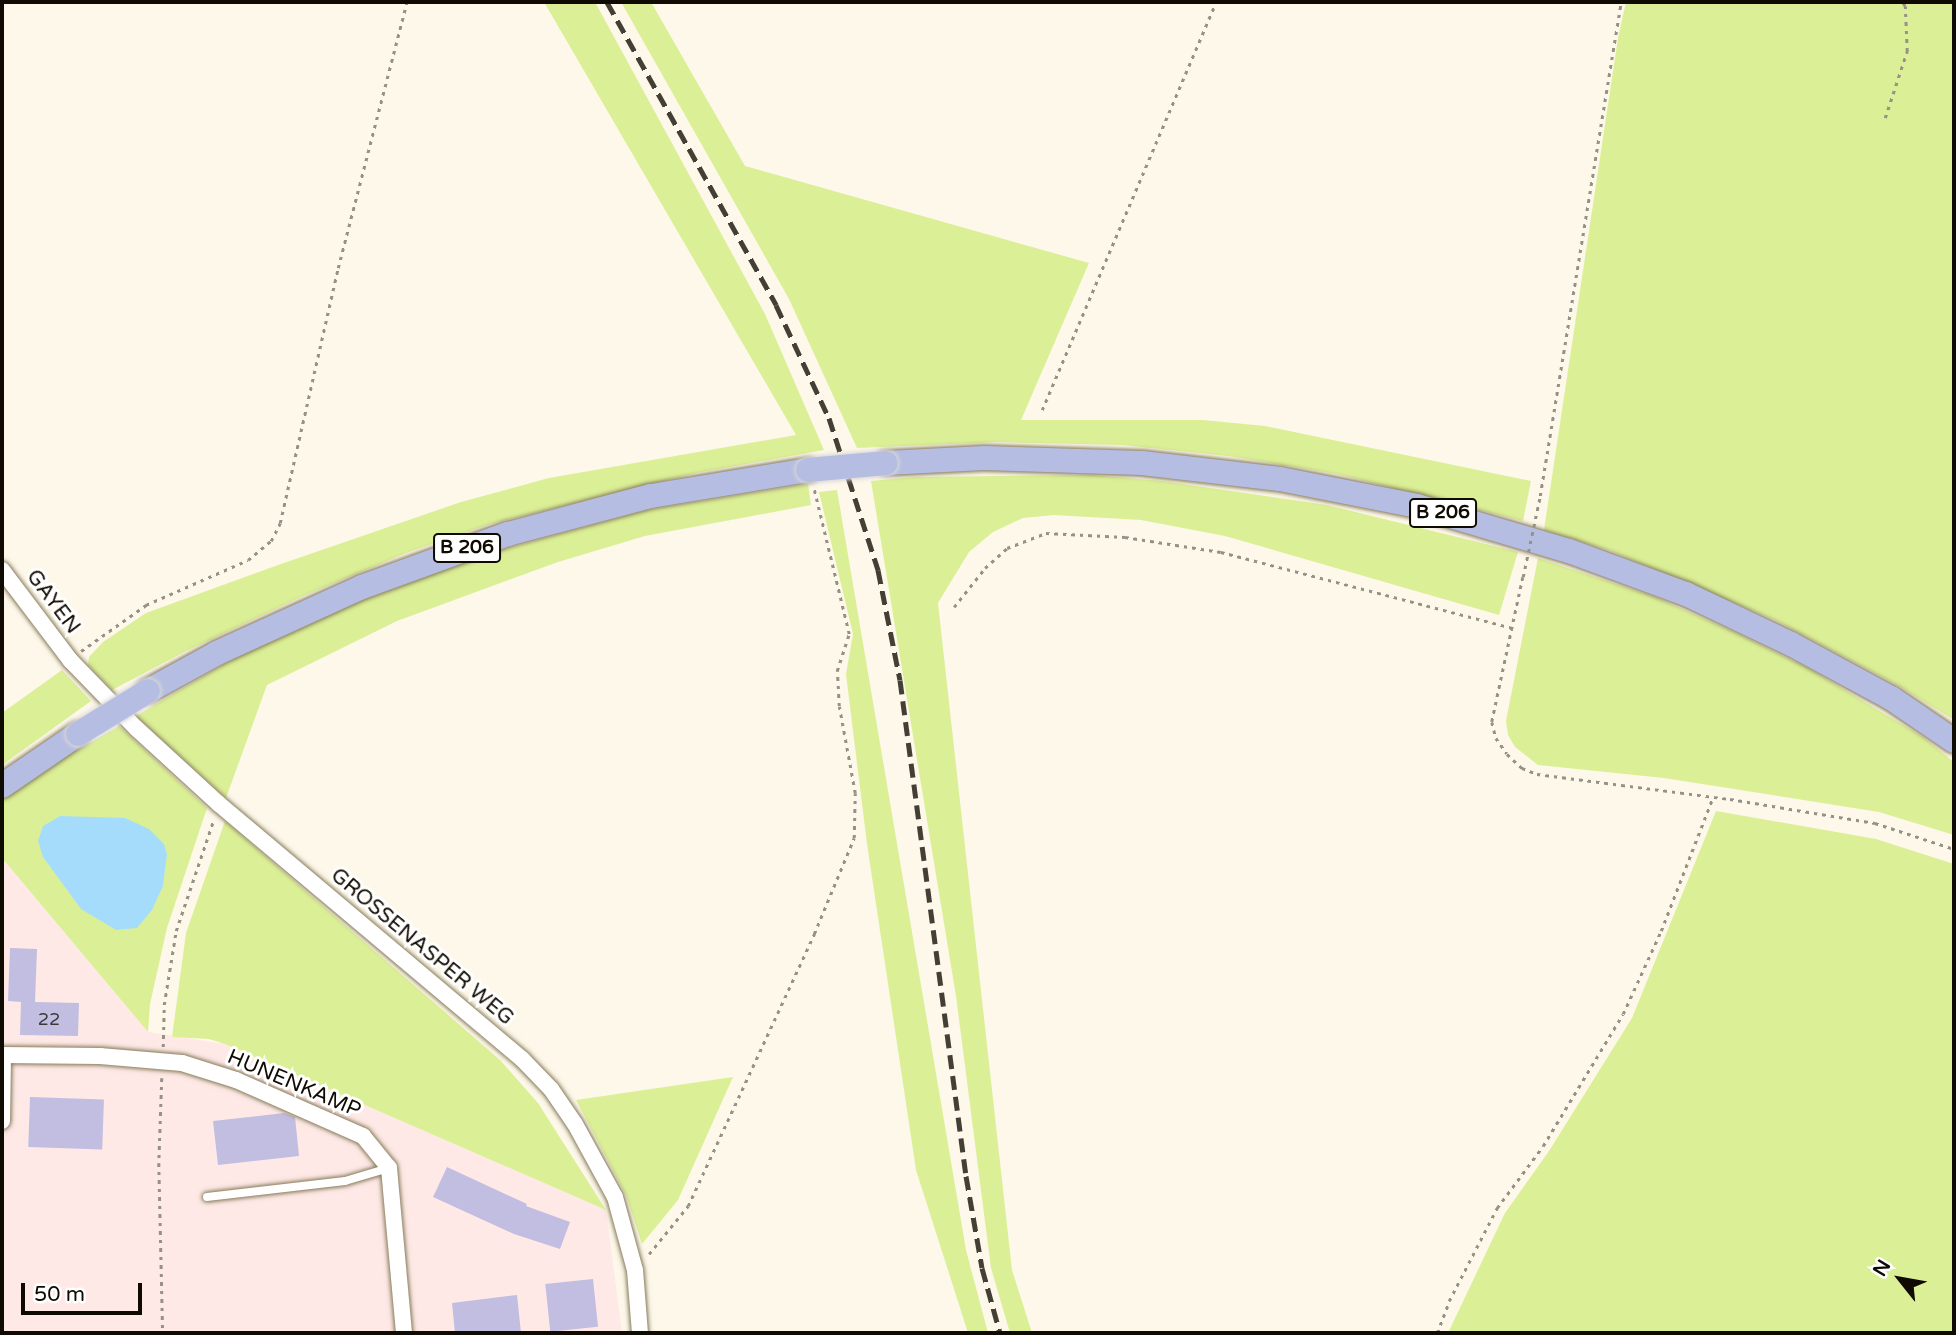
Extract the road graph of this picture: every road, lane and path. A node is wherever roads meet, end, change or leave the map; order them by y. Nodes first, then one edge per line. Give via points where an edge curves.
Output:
1 (407, 2) edge
2 (1216, 2) edge
3 (1621, 2) edge
4 (1902, 2) edge
5 (1885, 118) dead end
6 (1042, 410) dead end
7 (811, 478) junction
8 (2, 570) edge
9 (954, 607) dead end
10 (1512, 628) junction
11 (70, 660) junction
12 (1954, 741) edge
13 (2, 786) edge
14 (1713, 797) junction
15 (1954, 849) edge
16 (2, 1055) edge
17 (2, 1121) edge
18 (389, 1168) junction
19 (207, 1197) dead end
20 (635, 1270) junction
21 (404, 1333) edge
22 (640, 1333) edge
23 (1437, 1333) edge

1 - 11 path via 338,268 280,523 271,541 248,560 146,605
2 - 6 path
3 - 10 path, bridge via 1540,496
4 - 5 path via 1907,51
7 - 12 main road, B 206, bridge via 886,463 1010,458 1142,463 1280,479 1416,506 1569,551 1686,594 1868,686
7 - 13 main road, B 206, bridge via 651,496 508,534 362,587 217,653 148,691
7 - 20 path via 849,634 837,671 855,793 853,838 814,934 688,1206
8 - 11 street, GAYEN
9 - 10 path via 1007,548 1046,533 1125,537 1221,552
10 - 14 path via 1492,722 1496,738 1522,768 1537,774
11 - 20 street, GROSSENASPER WEG via 219,804 522,1059 551,1090 615,1197
14 - 15 path via 1875,823
14 - 23 path via 1623,1014 1543,1146 1497,1208
16 - 17 street, HUNENKAMP
16 - 18 street, HUNENKAMP via 182,1063 236,1080 363,1136
18 - 19 lane via 345,1181
18 - 21 street
20 - 22 street, GROSSENASPER WEG

